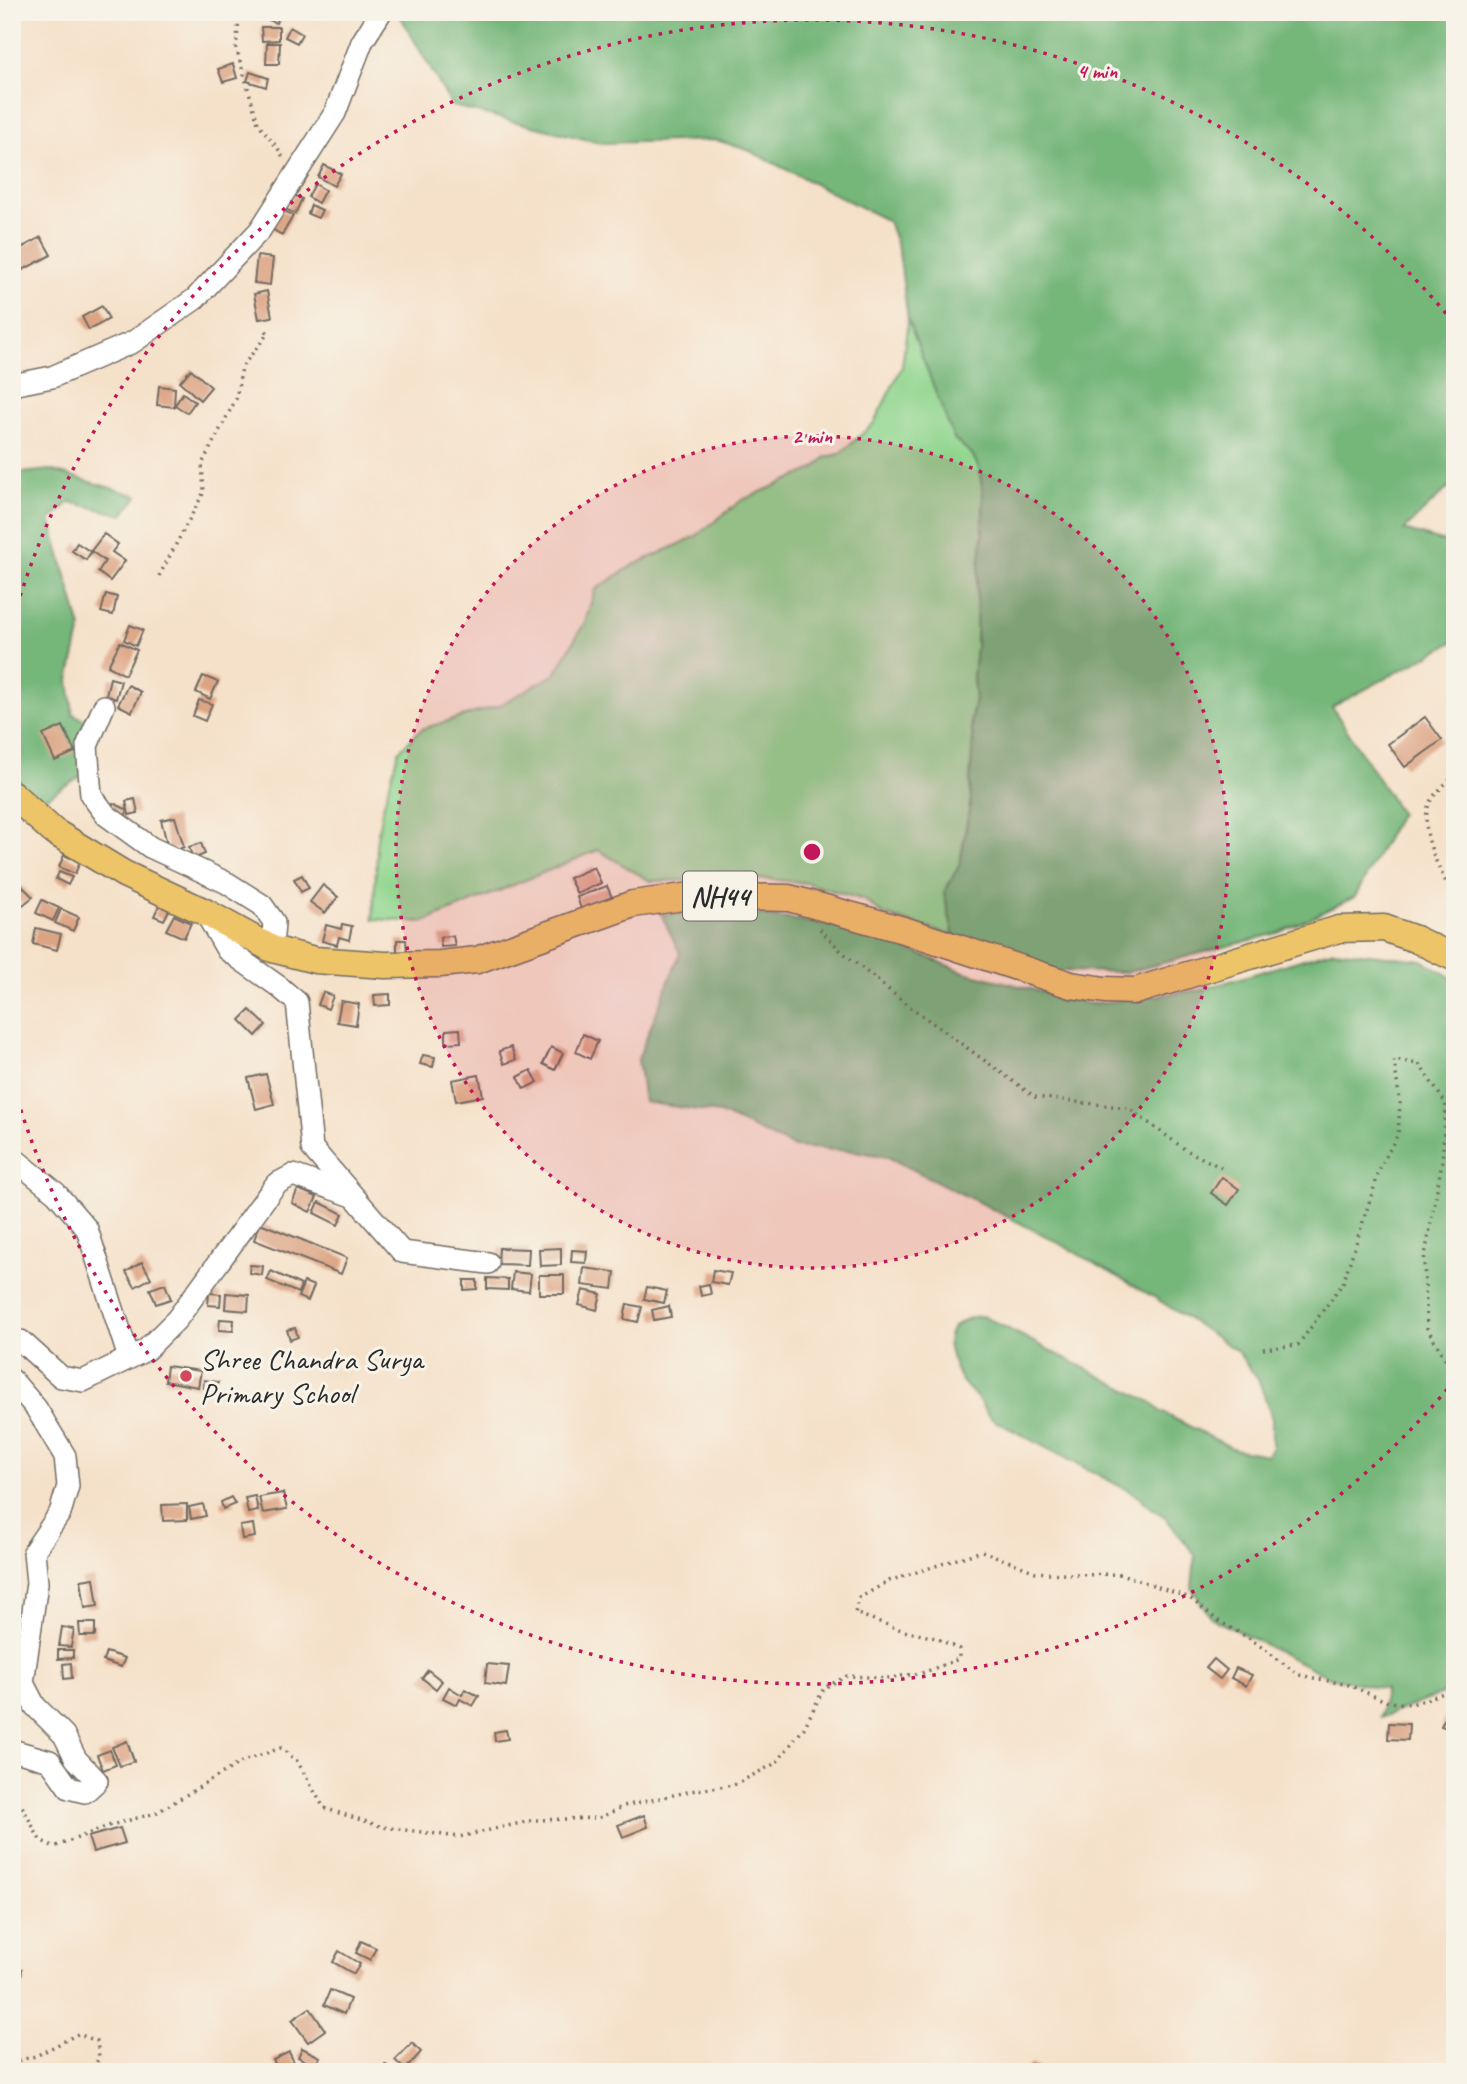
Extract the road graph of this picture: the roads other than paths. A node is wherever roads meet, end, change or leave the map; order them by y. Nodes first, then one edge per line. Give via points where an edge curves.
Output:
1 (381, 12) edge
2 (12, 385) edge
3 (104, 706) dead end
4 (12, 794) edge
5 (205, 912) junction
6 (272, 949) junction
7 (1455, 957) edge
8 (12, 1157) edge
9 (352, 1195) junction
10 (488, 1263) dead end
11 (12, 1343) edge
12 (129, 1358) junction
13 (12, 1380) edge
14 (12, 1750) edge

1 - 2 street via 362,42 335,113 260,230 195,299 133,342 52,377
3 - 6 street via 87,746 91,795 106,815 150,847 262,905 274,922
4 - 5 main road, NH44 via 53,831 124,874
5 - 6 main road, NH44
5 - 9 street via 227,950 297,1002 313,1148
6 - 7 main road, NH44 via 315,960 385,965 477,960 634,904 691,896 789,898 908,931 1071,985 1105,990 1135,991 1339,929 1384,928
8 - 12 street via 56,1193 87,1229
9 - 10 street via 402,1252
9 - 12 street via 292,1175 276,1184 177,1319 146,1350
11 - 12 street via 21,1341 61,1377 83,1381
13 - 14 street via 36,1408 65,1456 68,1486 60,1513 34,1551 37,1583 23,1683 36,1706 64,1735 76,1759 97,1781 85,1792 69,1788 50,1761

